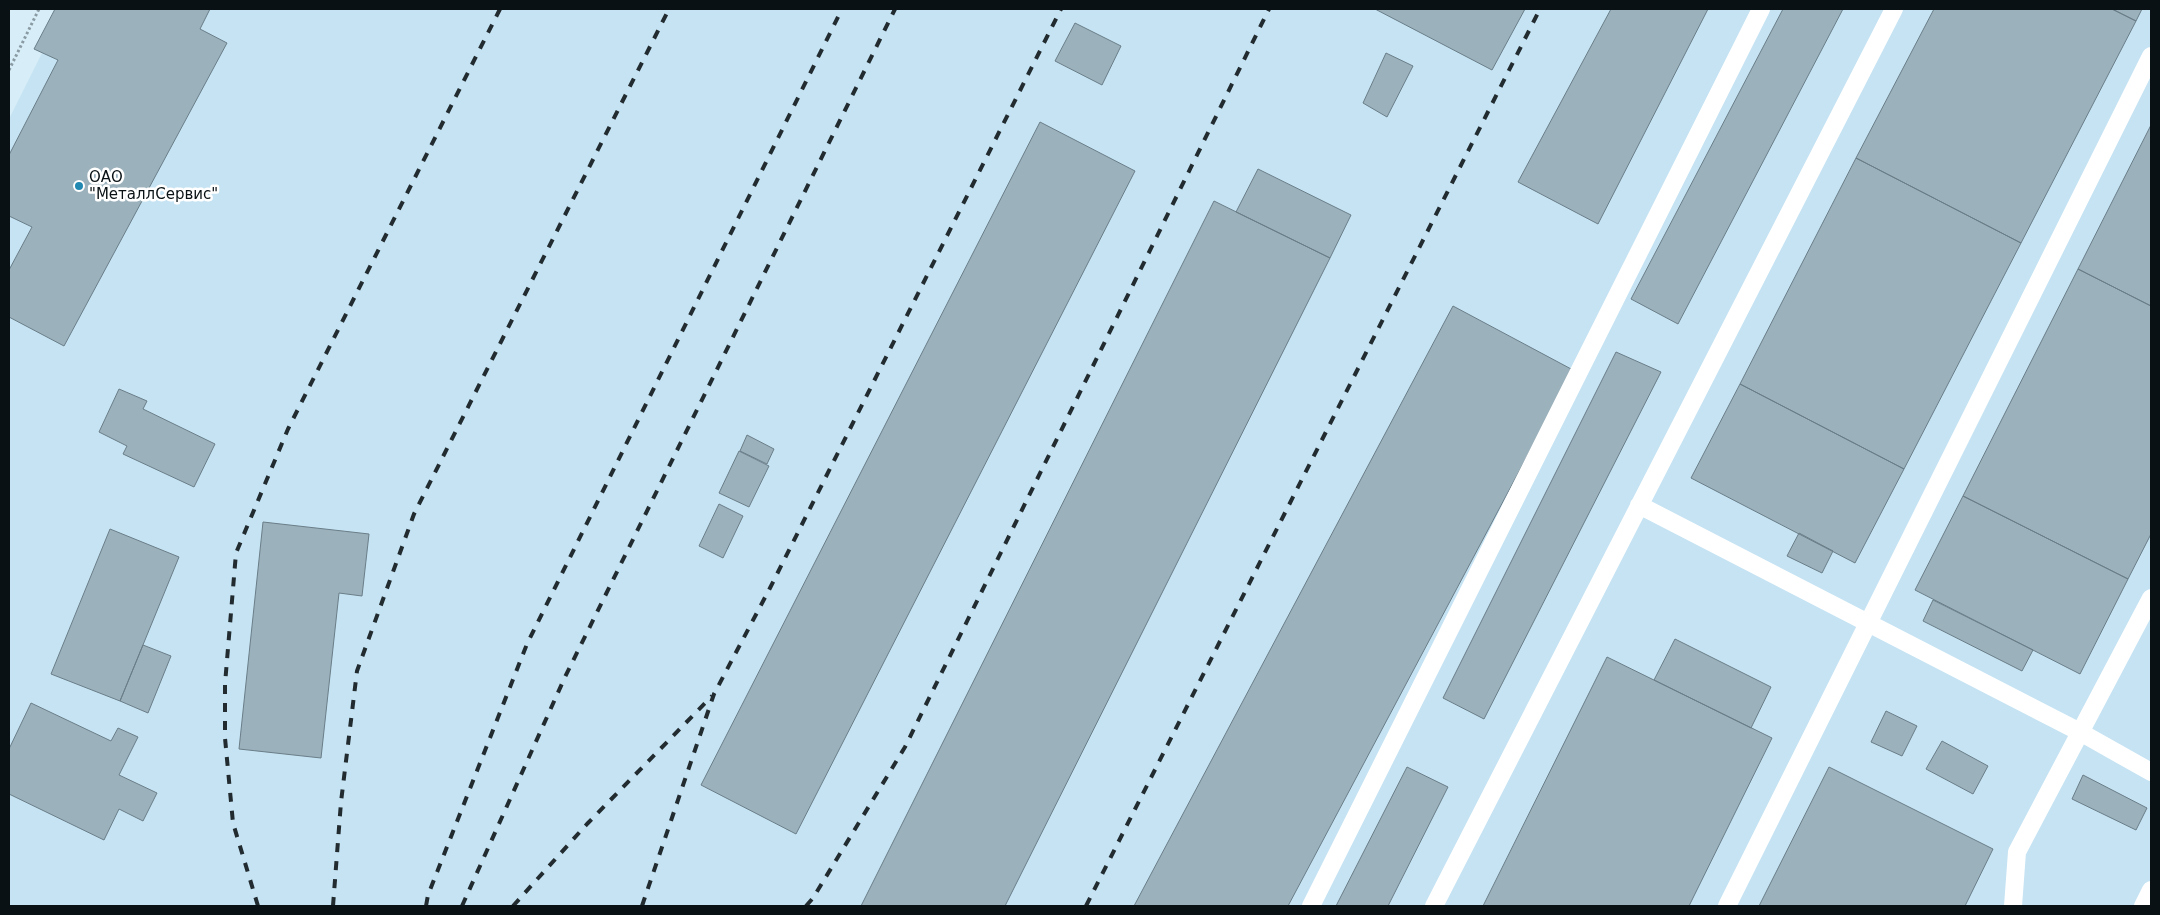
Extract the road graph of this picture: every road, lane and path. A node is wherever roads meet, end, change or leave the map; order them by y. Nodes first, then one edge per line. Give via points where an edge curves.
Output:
1 (39, 9) edge
2 (1761, 9) edge
3 (1894, 9) edge
4 (2151, 56) edge
5 (9, 70) edge
6 (1640, 505) junction
7 (2151, 598) edge
8 (1868, 623) junction
9 (2080, 732) junction
10 (2151, 772) edge
11 (2151, 890) edge
12 (1311, 906) edge
13 (1434, 906) edge
14 (1727, 906) edge
15 (2014, 906) edge
16 (2143, 906) edge

1 - 5 path
2 - 12 lane
3 - 6 lane
4 - 8 lane
6 - 8 lane
6 - 13 lane
7 - 9 lane
8 - 9 lane
8 - 14 lane
9 - 10 lane
9 - 15 lane via 2018,852
11 - 16 lane

